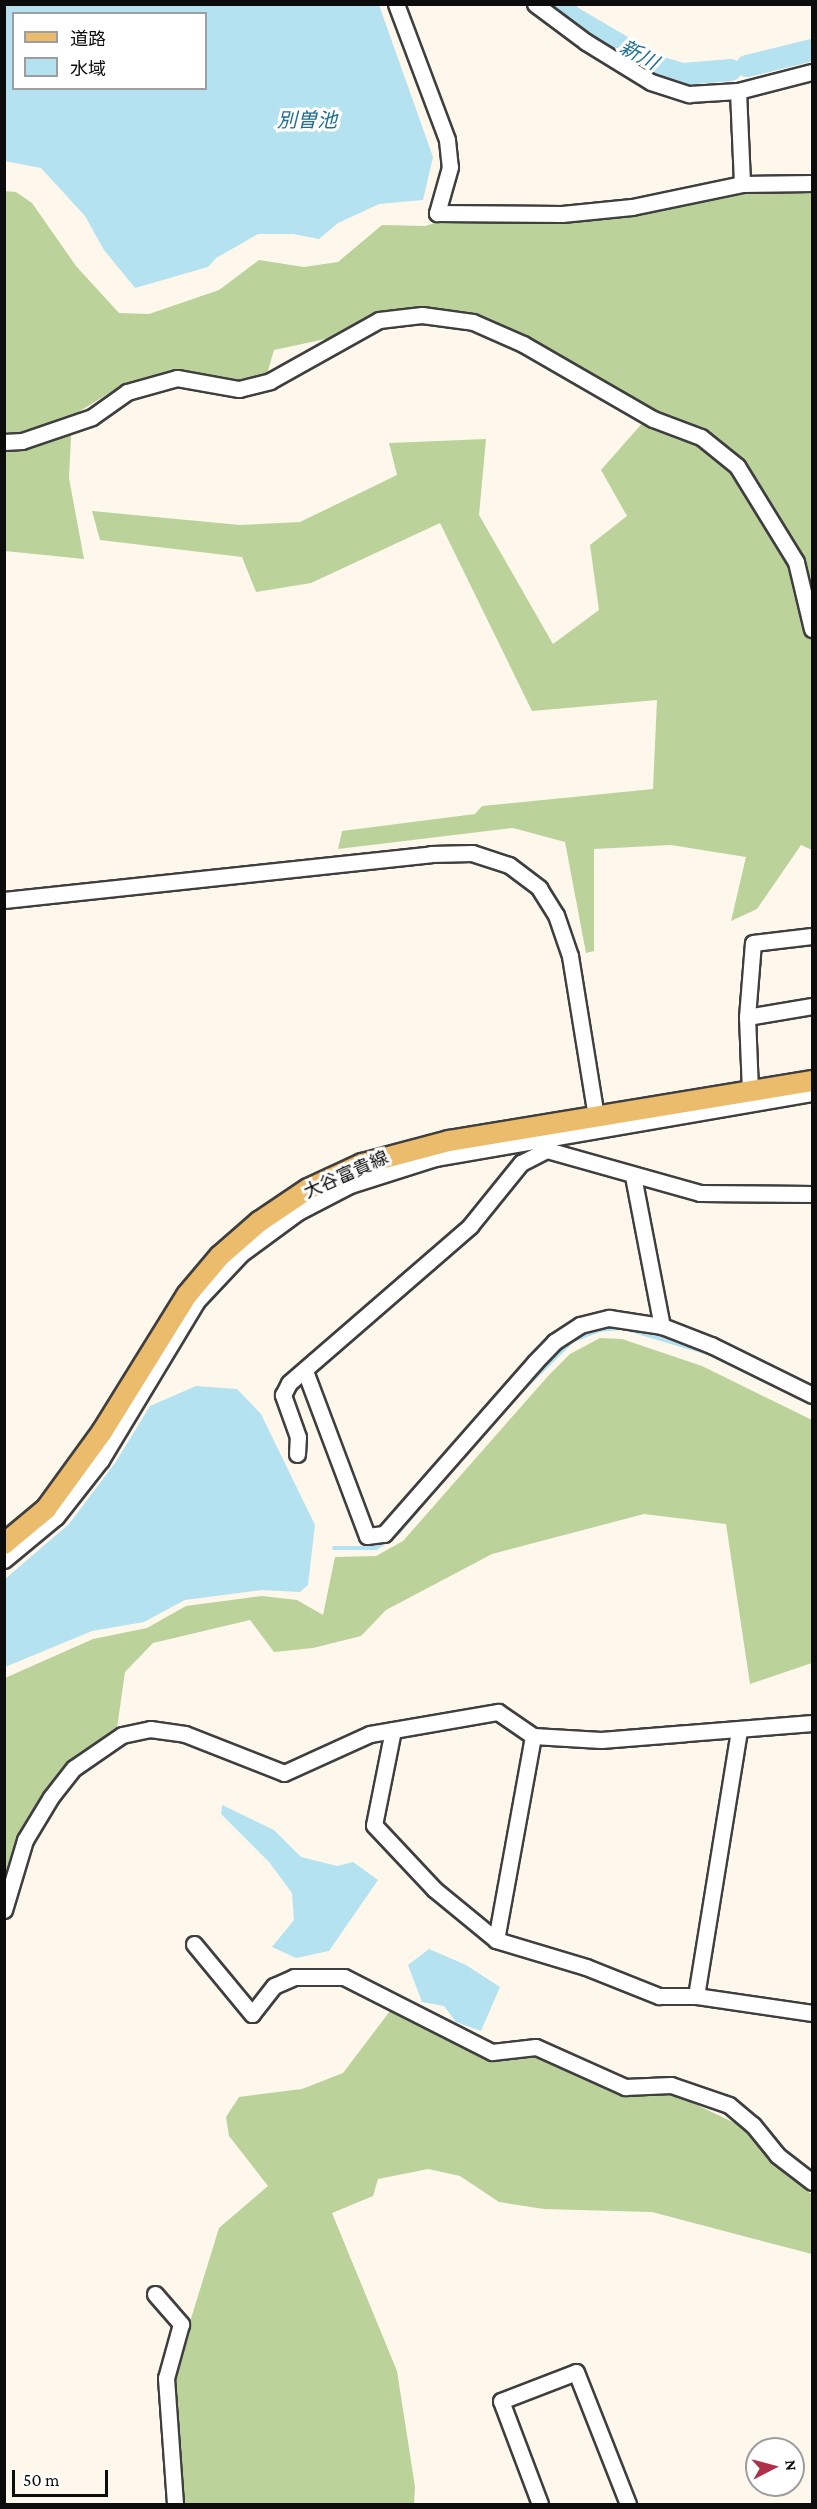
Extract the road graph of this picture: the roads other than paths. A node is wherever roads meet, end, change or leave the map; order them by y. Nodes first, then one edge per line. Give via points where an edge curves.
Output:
1 (396, 4) edge
2 (535, 4) edge
3 (813, 72) edge
4 (738, 91) junction
5 (813, 183) edge
6 (742, 184) junction
7 (4, 442) edge
8 (813, 629) edge
9 (4, 900) edge
10 (813, 936) edge
11 (813, 1006) edge
12 (747, 1017) junction
13 (813, 1081) edge
14 (750, 1091) junction
15 (813, 1093) edge
16 (596, 1116) junction
17 (633, 1176) junction
18 (813, 1194) edge
19 (662, 1326) junction
20 (305, 1371) junction
21 (813, 1395) edge
22 (297, 1454) dead end
23 (4, 1544) edge
24 (4, 1560) edge
25 (813, 1722) edge
26 (393, 1730) junction
27 (739, 1730) junction
28 (532, 1736) junction
29 (4, 1910) edge
30 (496, 1940) junction
31 (194, 1944) dead end
32 (696, 1996) junction
33 (813, 2013) edge
34 (813, 2182) edge
35 (155, 2294) dead end
36 (175, 2505) edge
37 (540, 2505) edge
38 (627, 2505) edge

1 - 6 street via 447,140 450,167 437,213 562,214 632,207
2 - 4 street via 586,42 651,82 689,94
3 - 4 street
4 - 6 street
5 - 6 street
7 - 8 street via 22,441 92,417 127,392 177,378 238,389 270,381 379,320 422,315 473,322 523,344 653,419 701,437 737,466 796,562
9 - 16 street via 431,854 472,853 509,865 539,888 556,915 567,946
10 - 12 street via 753,943
11 - 12 street
12 - 14 street
13 - 14 main road, 大谷富貴線
14 - 16 main road, 大谷富貴線
15 - 24 street via 435,1158 350,1185 298,1212 241,1254 197,1301 101,1460 56,1517
16 - 23 main road, 大谷富貴線 via 449,1141 383,1158 308,1189 259,1222 220,1256 187,1295 102,1432 46,1509
17 - 18 street via 700,1193
17 - 19 street
17 - 20 street via 547,1150 521,1163 470,1226
19 - 20 street via 609,1318 580,1325 554,1342 384,1534 367,1536
19 - 21 street via 711,1345
20 - 22 street via 289,1383 283,1395 298,1437
25 - 27 street
26 - 28 street via 498,1712
26 - 29 street via 370,1734 284,1773 185,1734 150,1729 122,1735 74,1768 51,1797 25,1840
26 - 30 street via 374,1825 434,1889
27 - 28 street via 601,1740
27 - 32 street
28 - 30 street
30 - 32 street via 586,1967 659,1996
31 - 34 street via 252,2014 274,1986 294,1977 344,1977 492,2052 536,2047 624,2087 671,2085 729,2105 753,2125 777,2155
32 - 33 street
35 - 36 street via 181,2324 166,2378
37 - 38 street via 501,2401 576,2372

